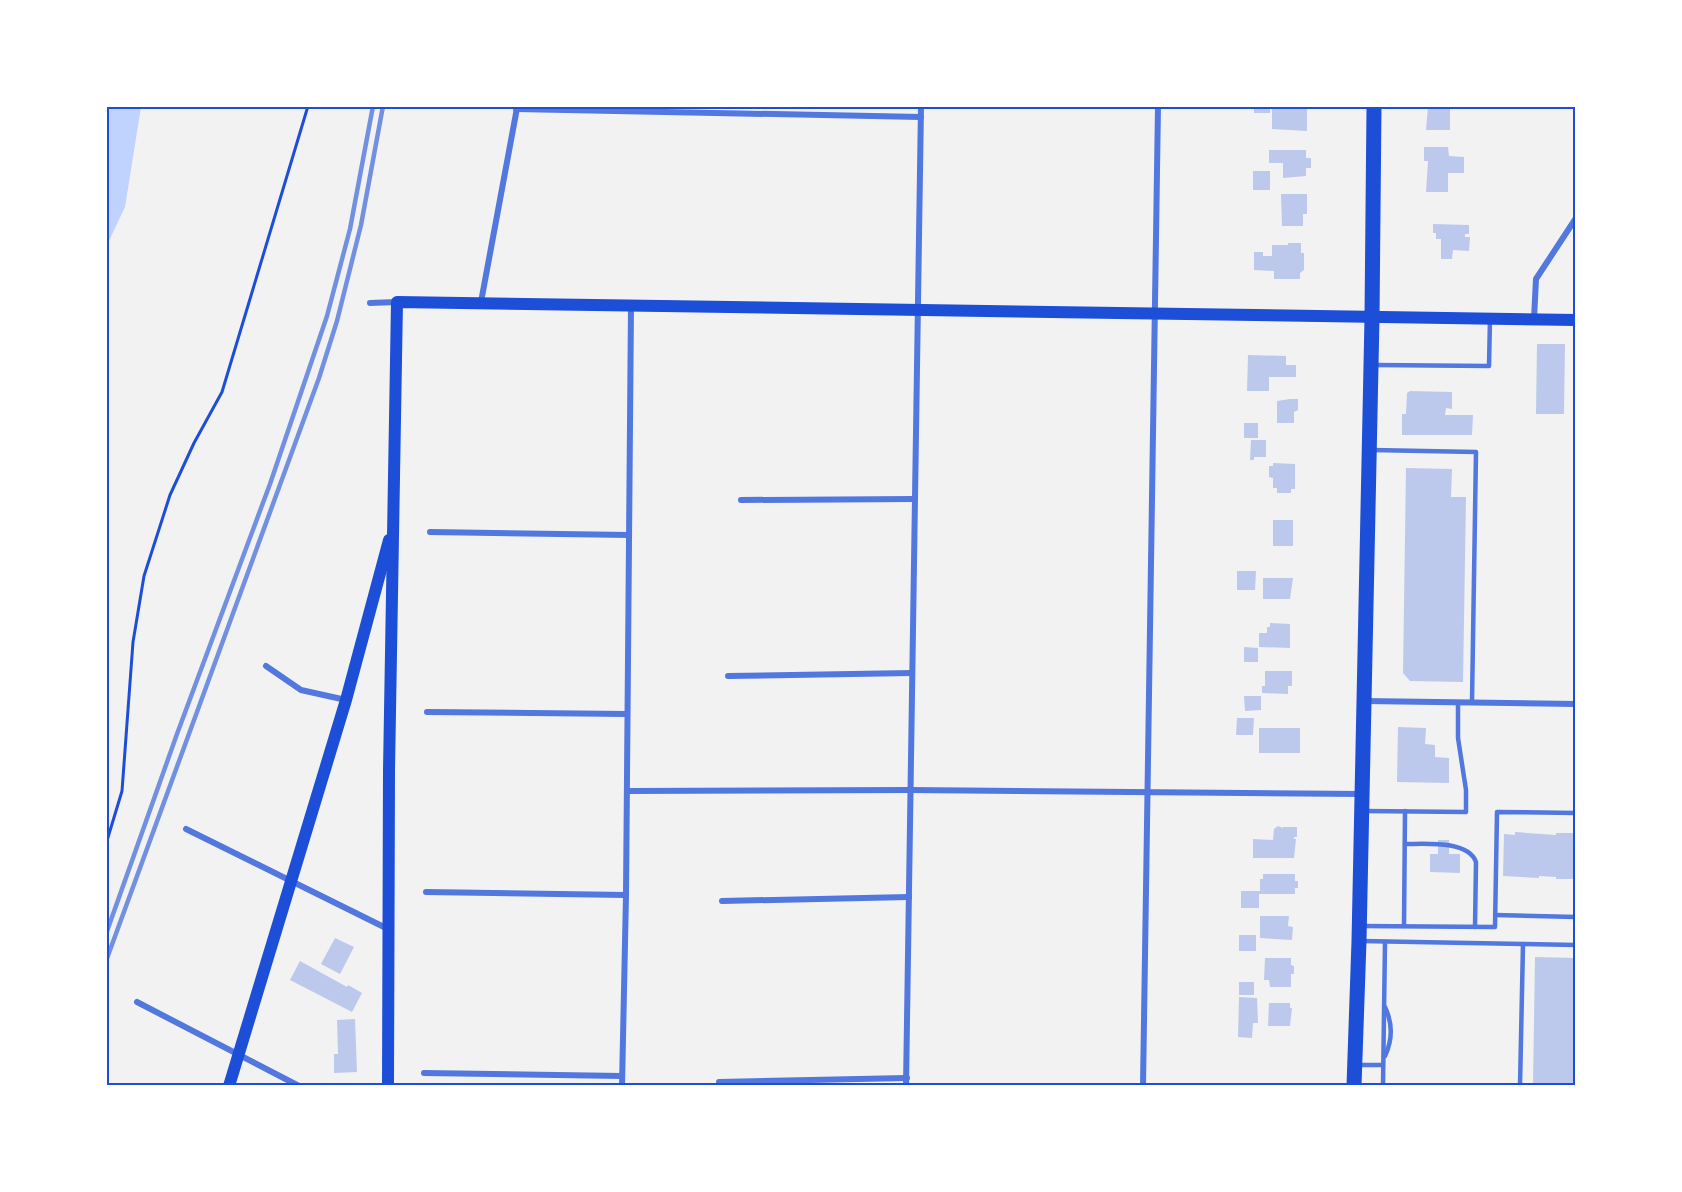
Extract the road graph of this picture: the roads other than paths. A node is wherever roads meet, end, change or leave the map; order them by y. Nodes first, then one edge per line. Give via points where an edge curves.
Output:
1 (921, 106) edge
2 (1158, 106) edge
3 (1374, 106) edge
4 (517, 108) edge
5 (921, 117) junction
6 (1575, 218) edge
7 (397, 302) junction
8 (481, 302) junction
9 (370, 303) dead end
10 (631, 306) junction
11 (918, 310) junction
12 (1155, 314) junction
13 (1372, 318) junction
14 (1490, 319) junction
15 (1534, 320) junction
16 (1575, 320) edge
17 (1371, 365) junction
18 (1369, 450) junction
19 (914, 499) junction
20 (741, 500) dead end
21 (394, 523) junction
22 (430, 532) dead end
23 (629, 535) junction
24 (266, 666) dead end
25 (912, 673) junction
26 (728, 676) dead end
27 (346, 700) junction
28 (1364, 701) junction
29 (1458, 702) junction
30 (1472, 702) junction
31 (1575, 704) edge
32 (427, 712) dead end
33 (627, 714) junction
34 (910, 790) junction
35 (627, 791) junction
36 (1147, 792) junction
37 (1362, 794) junction
38 (1362, 811) junction
39 (1405, 811) junction
40 (1575, 813) edge
41 (186, 829) dead end
42 (1405, 844) junction
43 (290, 882) junction
44 (426, 892) dead end
45 (626, 895) junction
46 (909, 897) junction
47 (722, 901) dead end
48 (1495, 915) junction
49 (1575, 917) edge
50 (1359, 926) junction
51 (1404, 926) junction
52 (1475, 927) junction
53 (388, 929) junction
54 (1359, 941) junction
55 (1385, 942) junction
56 (1523, 944) junction
57 (1575, 945) edge
58 (137, 1002) dead end
59 (238, 1054) junction
60 (1354, 1065) junction
61 (1383, 1065) junction
62 (424, 1073) dead end
63 (622, 1076) junction
64 (907, 1078) junction
65 (719, 1082) dead end
66 (229, 1086) edge
67 (299, 1086) edge
68 (388, 1086) edge
69 (622, 1086) edge
70 (906, 1086) edge
71 (1143, 1086) edge
72 (1354, 1086) edge
73 (1383, 1086) edge
74 (1521, 1086) edge

1 - 5 street
2 - 12 street
3 - 13 main road
4 - 5 street
4 - 8 street
5 - 11 street
6 - 15 street via 1536,279
7 - 8 main road
7 - 9 street
7 - 21 main road
8 - 10 main road
10 - 11 main road
10 - 23 street
11 - 12 main road
11 - 19 street
12 - 13 main road
12 - 36 street
13 - 14 main road
13 - 17 main road
14 - 15 main road
14 - 17 lane via 1489,366
15 - 16 main road
17 - 18 main road
18 - 28 main road
18 - 30 lane via 1476,452
19 - 20 street
19 - 25 street
21 - 27 main road
21 - 53 main road
22 - 23 street
23 - 33 street
24 - 27 street via 301,690
25 - 26 street
25 - 34 street
27 - 43 main road
28 - 29 street
28 - 37 main road
29 - 30 street
29 - 39 lane via 1466,812
30 - 31 street
32 - 33 street
33 - 35 street
34 - 35 street
34 - 36 street
34 - 46 street
35 - 45 street
36 - 37 street
36 - 71 street
37 - 38 main road
38 - 39 lane
38 - 50 main road
39 - 42 lane
40 - 48 lane via 1497,812
41 - 43 street
42 - 51 lane
42 - 52 lane via 1455,846 1466,848 1473,855
43 - 53 street
43 - 59 main road
44 - 45 street
45 - 63 street
46 - 47 street
46 - 64 street
48 - 49 lane
48 - 52 lane via 1495,927
50 - 51 lane
50 - 54 main road
51 - 52 lane
53 - 68 main road
54 - 55 lane
54 - 60 main road
55 - 56 lane
55 - 61 lane
56 - 57 lane
56 - 74 lane
58 - 59 street
59 - 66 main road
59 - 67 street
60 - 61 lane
60 - 72 main road
61 - 73 lane
62 - 63 street
63 - 69 street
64 - 65 street
64 - 70 street

